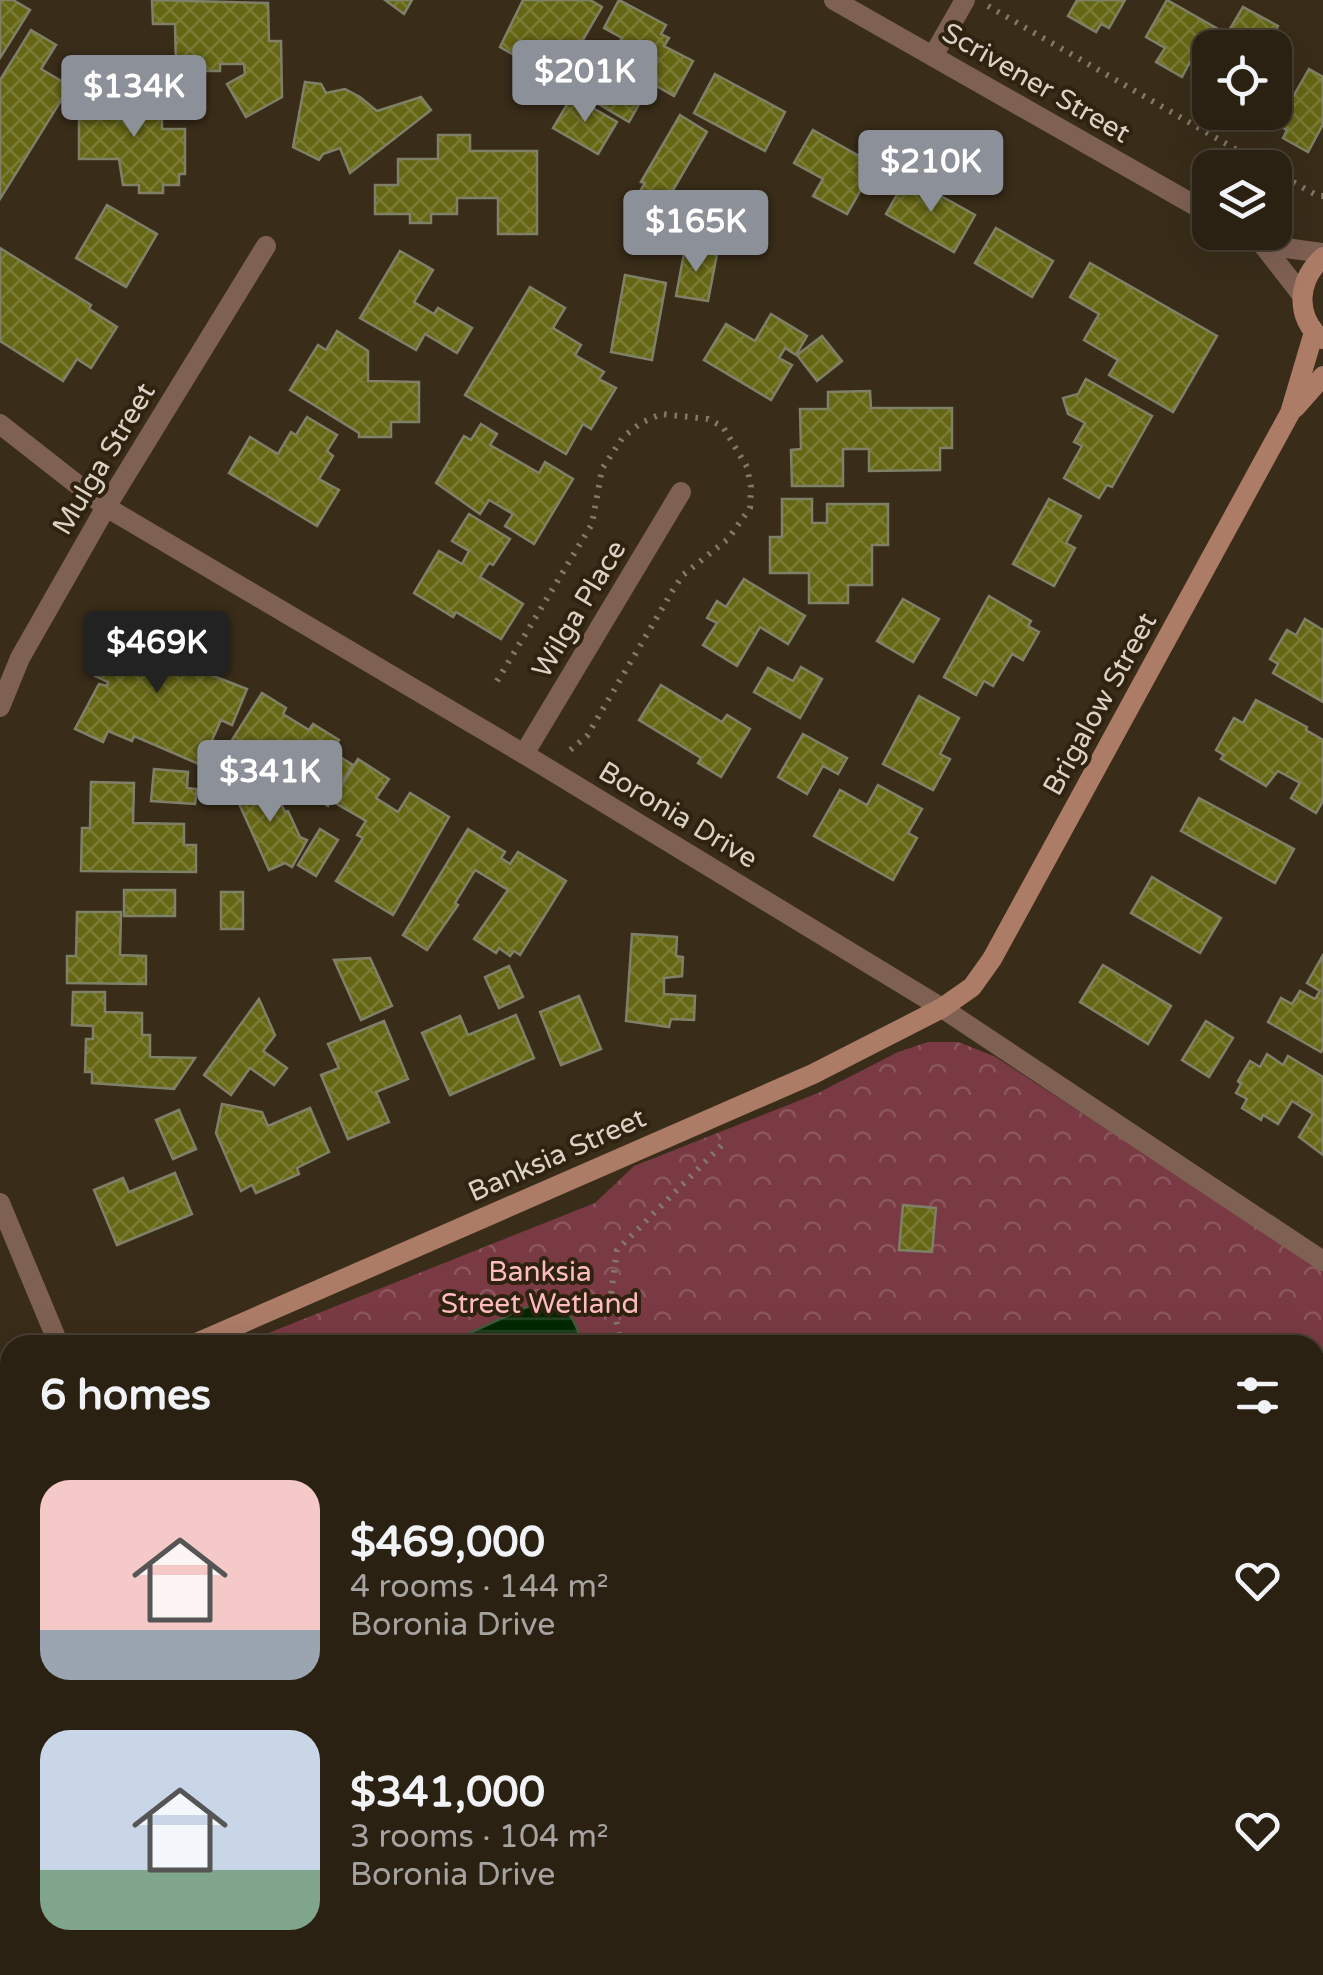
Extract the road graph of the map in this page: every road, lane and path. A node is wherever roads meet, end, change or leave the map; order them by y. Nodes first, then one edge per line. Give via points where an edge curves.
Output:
1 (834, 0) edge
2 (965, 0) edge
3 (978, 0) edge
4 (933, 56) junction
5 (1237, 150) edge
6 (1292, 181) edge
7 (1323, 196) edge
8 (1192, 204) edge
9 (266, 246) dead end
10 (1292, 249) edge
11 (1268, 250) edge
12 (1323, 255) edge
13 (1302, 295) junction
14 (1318, 337) edge
15 (1323, 376) edge
16 (1290, 413) junction
17 (0, 424) edge
18 (681, 492) dead end
19 (106, 507) junction
20 (0, 707) edge
21 (524, 754) junction
22 (942, 1008) junction
23 (726, 1141) dead end
24 (0, 1203) edge
25 (1323, 1261) edge
26 (55, 1335) edge
27 (215, 1335) edge
28 (619, 1335) edge

1 - 4 street, Scrivener Street
2 - 4 street
3 - 5 path
4 - 8 street, Scrivener Street
6 - 7 path
9 - 19 street, Mulga Street
10 - 12 street
11 - 13 street
12 - 13 street
13 - 14 street via 1302,311
14 - 16 street, Brigalow Street
15 - 16 street, Brigalow Street
16 - 22 street, Brigalow Street via 992,959 972,987
17 - 19 street, Boronia Drive
18 - 21 street, Wilga Place
19 - 20 street, Mulga Street via 20,658
19 - 21 street, Boronia Drive
21 - 22 street, Boronia Drive
22 - 25 street, Boronia Drive
22 - 27 street, Banksia Street via 813,1074
23 - 28 path via 616,1250 611,1294
24 - 26 street

